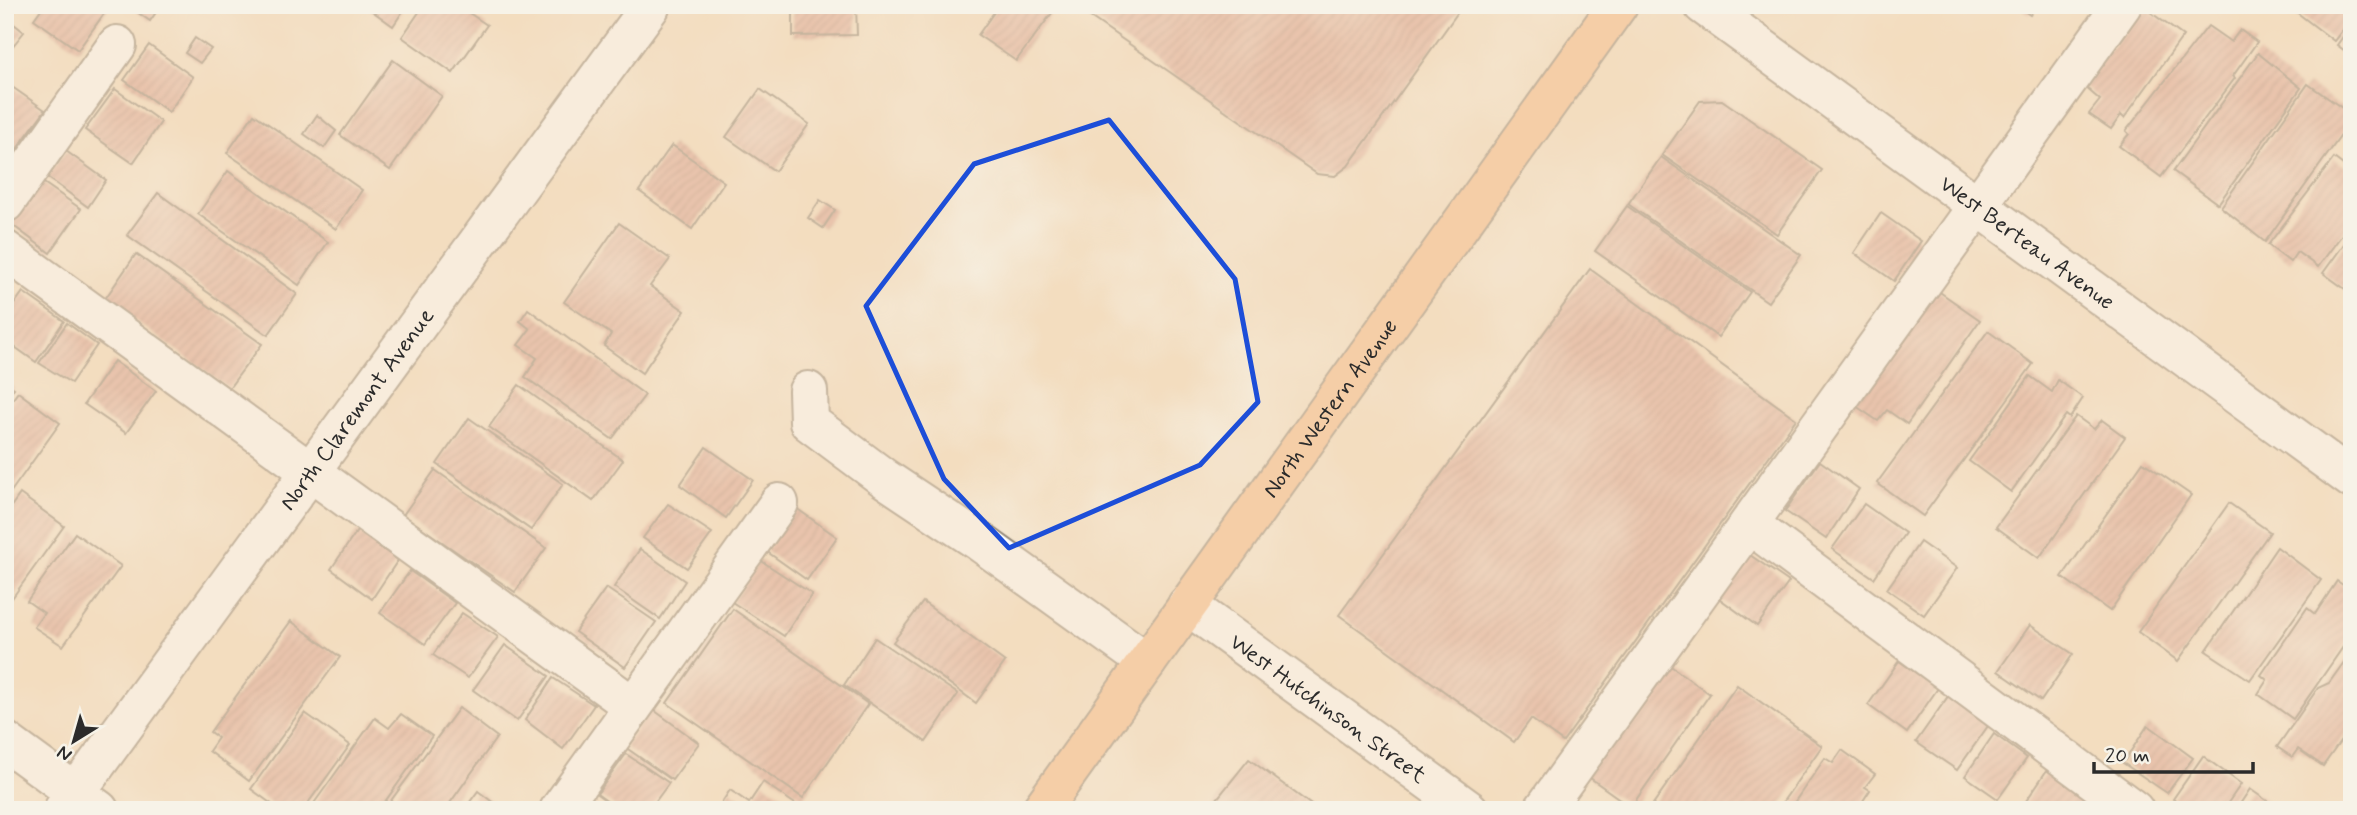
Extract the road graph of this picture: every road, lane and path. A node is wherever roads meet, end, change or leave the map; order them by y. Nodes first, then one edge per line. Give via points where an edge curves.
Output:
1 (1618, 5) edge
2 (1703, 5) edge
3 (2122, 5) edge
4 (649, 6) edge
5 (117, 45) dead end
6 (5, 203) edge
7 (1977, 205) junction
8 (5, 250) edge
9 (808, 391) dead end
10 (310, 472) junction
11 (2352, 479) edge
12 (779, 503) dead end
13 (1749, 524) junction
14 (1187, 605) junction
15 (1147, 662) junction
16 (633, 706) junction
17 (5, 741) edge
18 (79, 804) edge
19 (559, 810) edge
20 (1041, 810) edge
21 (1469, 810) edge
22 (1543, 810) edge
23 (2134, 810) edge

1 - 14 main road, North Western Avenue
2 - 7 street, West Berteau Avenue
3 - 7 street
4 - 10 street, North Claremont Avenue
5 - 6 street
7 - 11 street, West Berteau Avenue
7 - 13 street
8 - 10 street
9 - 15 street via 809,422
10 - 16 street
10 - 18 street, North Claremont Avenue
12 - 16 street
13 - 22 street
13 - 23 street
14 - 15 main road, North Western Avenue
14 - 21 street, West Hutchinson Street
15 - 20 main road, North Western Avenue
16 - 19 street
17 - 18 street

